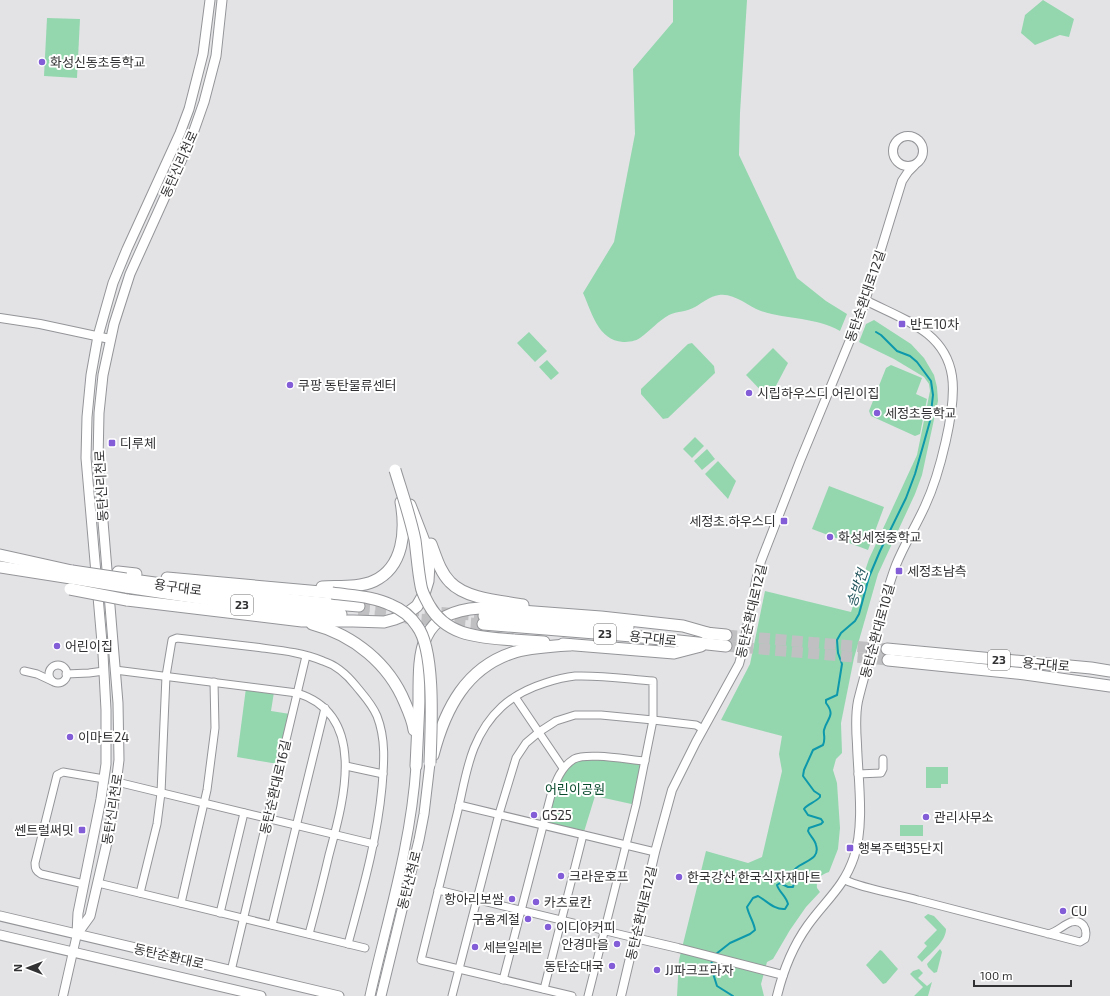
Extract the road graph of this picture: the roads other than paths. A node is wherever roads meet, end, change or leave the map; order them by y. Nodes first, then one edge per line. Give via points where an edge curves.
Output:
1 (210, 0) edge
2 (222, 0) edge
3 (894, 156) junction
4 (914, 166) junction
5 (902, 181) junction
6 (865, 300) junction
7 (0, 318) edge
8 (98, 336) junction
9 (110, 339) junction
10 (395, 470) junction
11 (0, 555) edge
12 (0, 567) edge
13 (35, 568) junction
14 (71, 576) junction
15 (126, 580) junction
16 (289, 590) junction
17 (358, 611) tunnel mouth
18 (600, 617) junction
19 (484, 620) tunnel mouth
20 (302, 621) junction
21 (710, 639) junction
22 (726, 640) tunnel mouth
23 (570, 645) junction
24 (306, 656) junction
25 (50, 670) junction
26 (115, 670) junction
27 (24, 671) dead end
28 (104, 671) junction
29 (1110, 671) edge
30 (37, 674) junction
31 (66, 674) junction
32 (166, 676) junction
33 (52, 681) junction
34 (214, 682) junction
35 (1110, 686) edge
36 (297, 693) junction
37 (515, 697) junction
38 (325, 708) junction
39 (653, 720) junction
40 (703, 729) junction
41 (539, 732) junction
42 (883, 759) dead end
43 (645, 761) junction
44 (430, 763) junction
45 (346, 766) junction
46 (416, 766) junction
47 (563, 768) junction
48 (383, 774) junction
49 (858, 774) junction
50 (104, 779) junction
51 (117, 782) junction
52 (162, 793) junction
53 (204, 804) junction
54 (459, 805) junction
55 (244, 813) junction
56 (499, 814) junction
57 (267, 819) junction
58 (544, 825) junction
59 (297, 826) junction
60 (334, 835) junction
61 (582, 835) junction
62 (374, 844) junction
63 (626, 845) junction
64 (655, 852) junction
65 (845, 880) junction
66 (98, 883) junction
67 (84, 884) junction
68 (438, 890) junction
69 (140, 893) junction
70 (477, 900) junction
71 (181, 903) junction
72 (521, 911) junction
73 (220, 912) junction
74 (0, 916) edge
75 (243, 918) junction
76 (561, 920) junction
77 (272, 925) junction
78 (604, 931) junction
79 (77, 934) junction
80 (309, 934) junction
81 (1048, 934) junction
82 (0, 935) edge
83 (635, 938) junction
84 (348, 944) junction
85 (364, 948) dead end
86 (72, 952) junction
87 (459, 969) junction
88 (231, 971) junction
89 (782, 975) junction
90 (503, 980) junction
91 (544, 989) junction
92 (63, 996) edge
93 (261, 996) edge
94 (339, 996) edge
95 (370, 996) edge
96 (381, 996) edge
97 (452, 996) edge
98 (572, 996) edge
99 (588, 996) edge
100 (621, 996) edge
101 (777, 996) edge

1 - 8 main road, 동탄신리천로 via 203,54 189,109 126,249 107,301
2 - 9 main road, 동탄신리천로 via 216,56 198,119 130,274
3 - 4 street via 896,161 904,166
3 - 4 street, 동탄순환대로12길 via 896,142 903,137 918,139 923,148 922,159
3 - 5 street
4 - 5 street, 동탄순환대로12길
5 - 6 street, 동탄순환대로12길
6 - 40 street, 동탄순환대로12길 via 762,561 739,664
6 - 49 street, 동탄순환대로10길 via 916,324 932,338 945,353 953,386 950,418 938,470 926,504 892,575 858,701
7 - 8 street
8 - 9 street
8 - 28 main road, 동탄신리천로 via 88,397 86,458
9 - 26 main road, 동탄신리천로 via 103,375 98,461
10 - 16 highway via 403,529 401,548 386,573 374,581 361,584
10 - 18 highway via 427,534 440,568 450,583 467,593 490,599
10 - 20 highway via 427,549 428,582 417,606 405,615 384,622
10 - 23 highway, bridge via 410,517 421,587 434,614 453,629 466,634
11 - 13 highway, 용구대로 / 23
12 - 13 highway, 용구대로 / 23
13 - 14 highway
13 - 14 highway, 용구대로 / 23
14 - 15 highway, 용구대로 / 23, bridge
14 - 20 highway, bridge via 127,600
15 - 16 highway
15 - 17 highway, 용구대로 / 23 via 236,604 302,612
16 - 44 highway, bridge via 376,599 402,611 418,626 429,661 432,728
18 - 21 highway via 683,626
18 - 46 highway via 480,608 452,612 441,619 426,635 420,655
19 - 21 highway, 용구대로 / 23
20 - 46 highway via 320,626 364,648 382,666 395,683 408,710 413,727
21 - 22 highway, 용구대로 / 23
21 - 23 highway via 674,653
23 - 44 highway via 516,652 499,658 481,669 464,686 450,706
24 - 32 street via 280,650 177,638 172,640
24 - 36 street, 동탄순환대로16길
24 - 48 street via 323,661 342,672 371,703 384,743
25 - 30 street
25 - 31 street via 54,666 60,666
25 - 33 street
26 - 28 main road
26 - 32 street
26 - 51 main road, 동탄신리천로 via 119,736
27 - 30 street
28 - 31 street
28 - 50 main road, 동탄신리천로
29 - 35 highway, 용구대로 / 23 via 887,654
30 - 33 street
31 - 33 street via 63,681
32 - 34 street
32 - 52 street
34 - 36 street
34 - 53 street via 215,728
36 - 38 street
36 - 57 street, 동탄순환대로16길
37 - 39 street via 533,687 573,676 653,681
37 - 41 street
37 - 54 street via 489,720 480,736 465,773
38 - 45 street via 343,739
38 - 59 street
39 - 40 street via 696,725
39 - 41 street via 575,715 556,721
39 - 43 street
40 - 64 street, 동탄순환대로12길 via 672,790
41 - 47 street
41 - 56 street via 526,742 516,758
42 - 49 street via 881,773
43 - 47 street via 586,756 575,759
43 - 63 street
44 - 96 main road, 동탄산척로 via 420,834
45 - 48 street
45 - 60 street
46 - 95 main road, 동탄산척로 via 411,820
47 - 58 street via 556,779
48 - 62 street
49 - 65 street, 동탄순환대로10길 via 859,830 854,856
50 - 67 main road, 동탄신리천로
50 - 67 street, 동탄신리천로 via 63,772 57,775 35,863 36,871 41,874
51 - 52 street
51 - 66 main road, 동탄신리천로
52 - 53 street
52 - 69 street
53 - 55 street
53 - 71 street
54 - 56 street
54 - 68 street
55 - 57 street
55 - 73 street
56 - 58 street
56 - 70 street
57 - 59 street
57 - 75 street, 동탄순환대로16길
58 - 61 street
58 - 72 street
59 - 60 street
59 - 77 street
60 - 62 street
60 - 80 street
61 - 63 street
61 - 76 street
62 - 84 street
63 - 64 street
63 - 78 street
64 - 83 street, 동탄순환대로12길
65 - 81 street
65 - 89 street, 동탄순환대로10길 via 807,925
66 - 69 street
66 - 79 main road, 동탄신리천로 via 90,916
67 - 79 main road, 동탄신리천로
68 - 70 street
68 - 87 street via 421,960
69 - 71 street
70 - 72 street
70 - 87 street
71 - 73 street
72 - 76 street
72 - 90 street
73 - 75 street
74 - 79 main road, 동탄순환대로
75 - 77 street
75 - 88 street, 동탄순환대로16길
76 - 78 street
76 - 91 street
77 - 80 street
78 - 83 street
78 - 99 street
79 - 86 street
79 - 88 main road, 동탄순환대로
80 - 84 street
81 - 81 street via 1080,942 1085,939 1086,930 1083,924 1071,922
82 - 86 main road, 동탄순환대로
83 - 89 street
83 - 100 street, 동탄순환대로12길
84 - 85 street
86 - 92 street
86 - 93 main road, 동탄순환대로
87 - 90 street
87 - 97 street
88 - 94 main road, 동탄순환대로
89 - 101 street, 동탄순환대로10길
90 - 91 street
91 - 98 street

